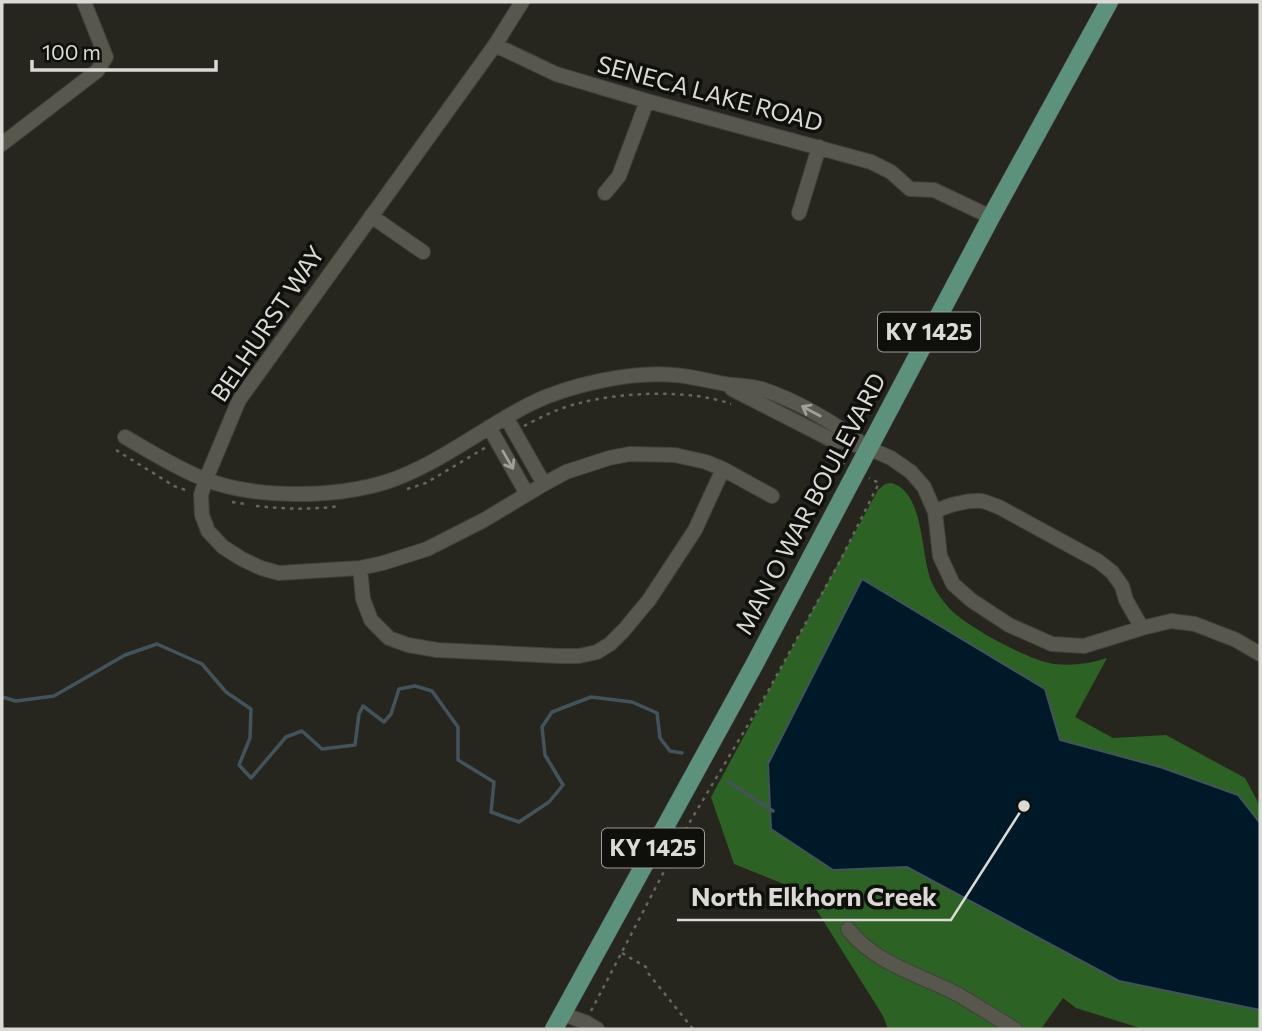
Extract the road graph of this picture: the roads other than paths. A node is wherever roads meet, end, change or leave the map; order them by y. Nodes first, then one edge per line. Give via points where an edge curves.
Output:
1 (84, 2) edge
2 (522, 2) edge
3 (1109, 2) edge
4 (495, 45) junction
5 (647, 101) junction
6 (2, 145) edge
7 (818, 147) junction
8 (605, 193) dead end
9 (799, 213) dead end
10 (371, 216) junction
11 (991, 217) junction
12 (423, 252) dead end
13 (506, 417) junction
14 (489, 427) junction
15 (125, 437) dead end
16 (868, 448) junction
17 (723, 470) junction
18 (205, 480) junction
19 (544, 484) junction
20 (527, 494) junction
21 (772, 496) dead end
22 (935, 512) junction
23 (360, 568) junction
24 (1142, 628) junction
25 (1260, 654) edge
26 (848, 929) dead end
27 (558, 1022) edge
28 (587, 1027) edge
29 (1015, 1029) edge

1 - 6 street via 106,57 102,64
2 - 4 street, BELHURST WAY
3 - 11 main road, MAN O WAR BOULEVARD / KY 1425
4 - 5 street, SENECA LAKE ROAD via 556,74
4 - 10 street, BELHURST WAY
5 - 7 street, SENECA LAKE ROAD
5 - 8 street via 619,176
7 - 9 street
7 - 11 street, SENECA LAKE ROAD via 871,162 910,189 934,190
10 - 12 street
10 - 18 street, BELHURST WAY via 239,400
11 - 16 main road, MAN O WAR BOULEVARD / KY 1425
13 - 14 street
13 - 16 street via 567,389 619,377 671,374 722,383 830,439
13 - 19 street
14 - 18 street via 421,467 356,489 302,494
14 -> 20 street
15 - 18 street
16 - 22 street via 911,472
16 - 27 main road, MAN O WAR BOULEVARD / KY 1425
17 - 19 street, BELHURST WAY via 675,455 630,454 587,464
17 - 21 street, BELHURST WAY
17 - 23 street via 695,530 649,600 610,644 597,652 559,656 408,645 389,638 371,620
18 - 23 street, BELHURST WAY via 202,515 208,531 242,559 279,573
19 - 20 street, BELHURST WAY
20 - 23 street, BELHURST WAY via 427,549
22 - 24 street via 982,501 1098,561 1122,586
22 - 24 street via 940,556 953,583 1009,625 1052,644 1084,646
24 - 25 street via 1171,621 1195,624
26 - 29 street via 877,956
27 - 28 street

